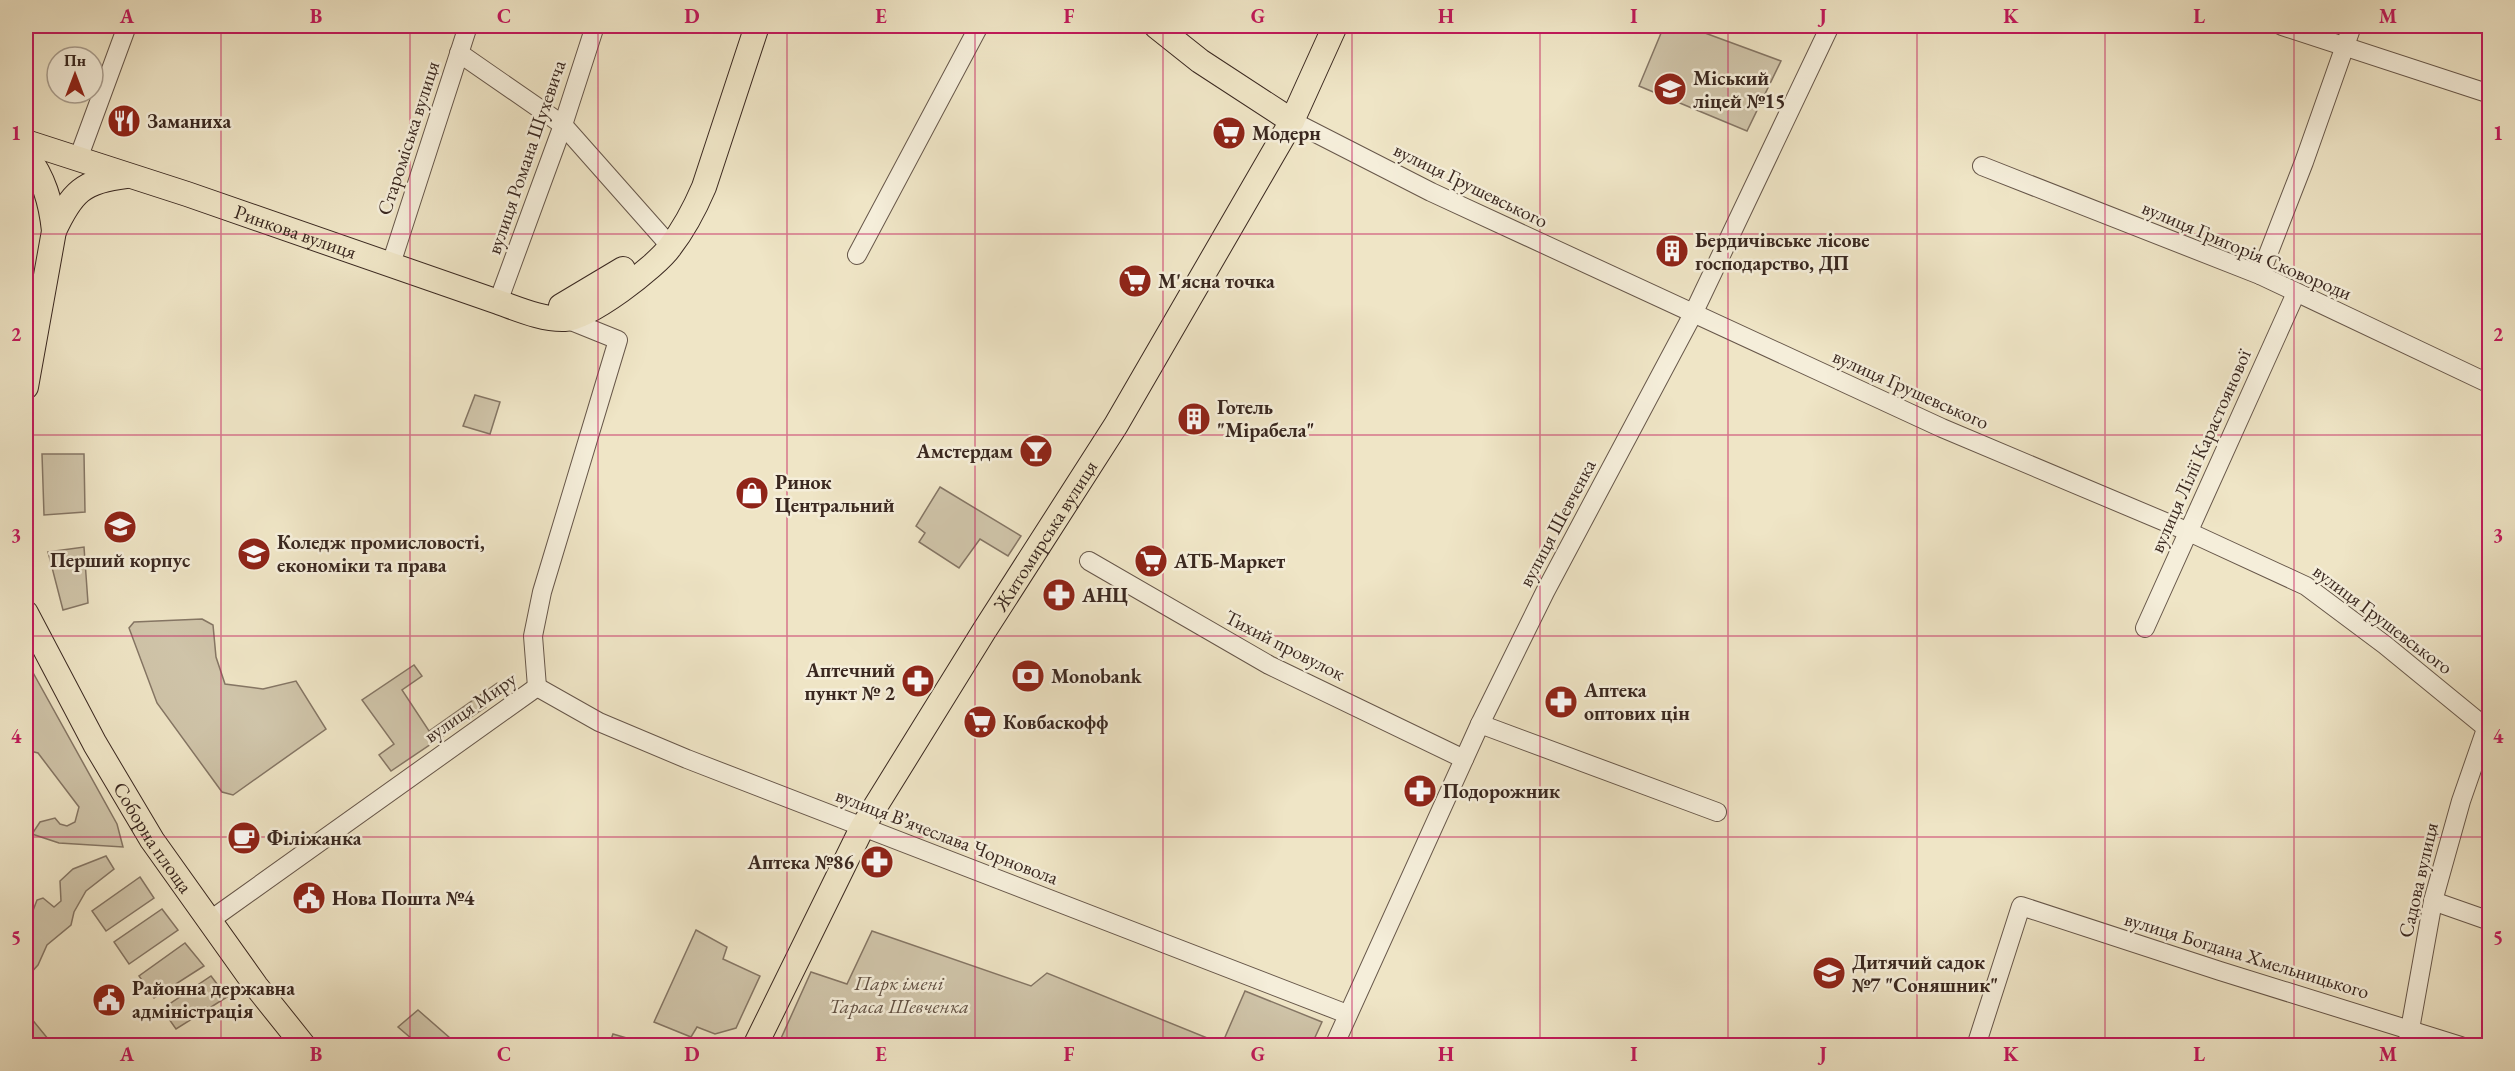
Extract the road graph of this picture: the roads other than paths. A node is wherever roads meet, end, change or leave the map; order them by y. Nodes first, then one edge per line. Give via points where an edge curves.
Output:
1 (127, 26) edge
2 (468, 26) edge
3 (595, 26) edge
4 (757, 26) edge
5 (979, 26) edge
6 (1156, 26) edge
7 (1335, 26) edge
8 (1830, 26) edge
9 (2282, 26) edge
10 (2352, 26) edge
11 (2344, 46) junction
12 (459, 53) junction
13 (2490, 94) edge
14 (1292, 121) junction
15 (563, 124) junction
16 (26, 142) edge
17 (26, 154) edge
18 (78, 159) junction
19 (1982, 166) dead end
20 (129, 176) junction
21 (684, 224) junction
22 (54, 231) junction
23 (664, 239) junction
24 (857, 255) dead end
25 (391, 264) junction
26 (2260, 275) junction
27 (2296, 293) junction
28 (498, 302) junction
29 (1693, 314) junction
30 (539, 315) junction
31 (566, 319) junction
32 (2490, 384) edge
33 (26, 387) edge
34 (2189, 532) junction
35 (1089, 561) dead end
36 (26, 613) edge
37 (2145, 627) dead end
38 (537, 687) junction
39 (1480, 724) junction
40 (2488, 730) edge
41 (1464, 759) junction
42 (1717, 812) dead end
43 (862, 828) junction
44 (2433, 901) junction
45 (209, 921) junction
46 (2490, 921) edge
47 (1347, 1014) junction
48 (2408, 1038) edge
49 (304, 1046) edge
50 (755, 1046) edge
51 (1334, 1046) edge
52 (1976, 1046) edge
53 (2461, 1046) edge

1 - 18 street
2 - 12 street, Староміська вулиця
3 - 15 street, вулиця Романа Шухевича
4 - 21 main road via 704,187
5 - 24 street
6 - 14 main road via 1200,61
7 - 14 main road, Житомирська вулиця
8 - 29 street, вулиця Шевченка
9 - 11 street
10 - 11 street
11 - 13 street
11 - 26 street
12 - 15 street
12 - 25 street, Староміська вулиця
14 - 29 street, вулиця Грушевського via 1431,192
14 - 43 main road, Житомирська вулиця via 1116,425
15 - 23 street
15 - 28 street, вулиця Романа Шухевича
16 - 18 main road, Ринкова вулиця
17 - 22 main road via 43,182
18 - 20 main road, Ринкова вулиця
19 - 26 street, вулиця Григорія Сковороди
20 - 22 main road via 87,185 69,203
20 - 25 main road, Ринкова вулиця
21 - 23 main road
21 - 31 main road via 670,247 643,274 601,303
22 - 33 main road
23 - 30 main road via 567,304
25 - 28 main road, Ринкова вулиця
26 - 27 street, вулиця Григорія Сковороди
27 - 32 street, вулиця Григорія Сковороди
27 - 34 street, вулиця Лілії Карастоянової
28 - 30 main road, Ринкова вулиця
29 - 34 street, вулиця Грушевського via 1942,429
29 - 39 street, вулиця Шевченка via 1555,573
30 - 31 main road, Ринкова вулиця
31 - 38 street, вулиця Миру via 618,340 542,592 533,636
34 - 37 street, вулиця Лілії Карастоянової
34 - 40 street, вулиця Грушевського via 2306,586
35 - 41 street, Тихий провулок via 1269,665
36 - 45 main road, Соборна площа via 95,744 152,840
38 - 43 street, вулиця Вʼячеслава Чорновола via 599,722
38 - 45 street, вулиця Миру
39 - 41 street, вулиця Шевченка
39 - 42 street
40 - 44 street, Садова вулиця via 2461,801
41 - 47 street, вулиця Шевченка
43 - 47 street, вулиця Вʼячеслава Чорновола
43 - 50 main road, Житомирська вулиця
44 - 46 street
44 - 48 street, Садова вулиця
45 - 49 main road, Соборна площа
47 - 51 street, вулиця Шевченка
48 - 52 street, вулиця Богдана Хмельницького via 2021,906
48 - 53 street, вулиця Богдана Хмельницького

